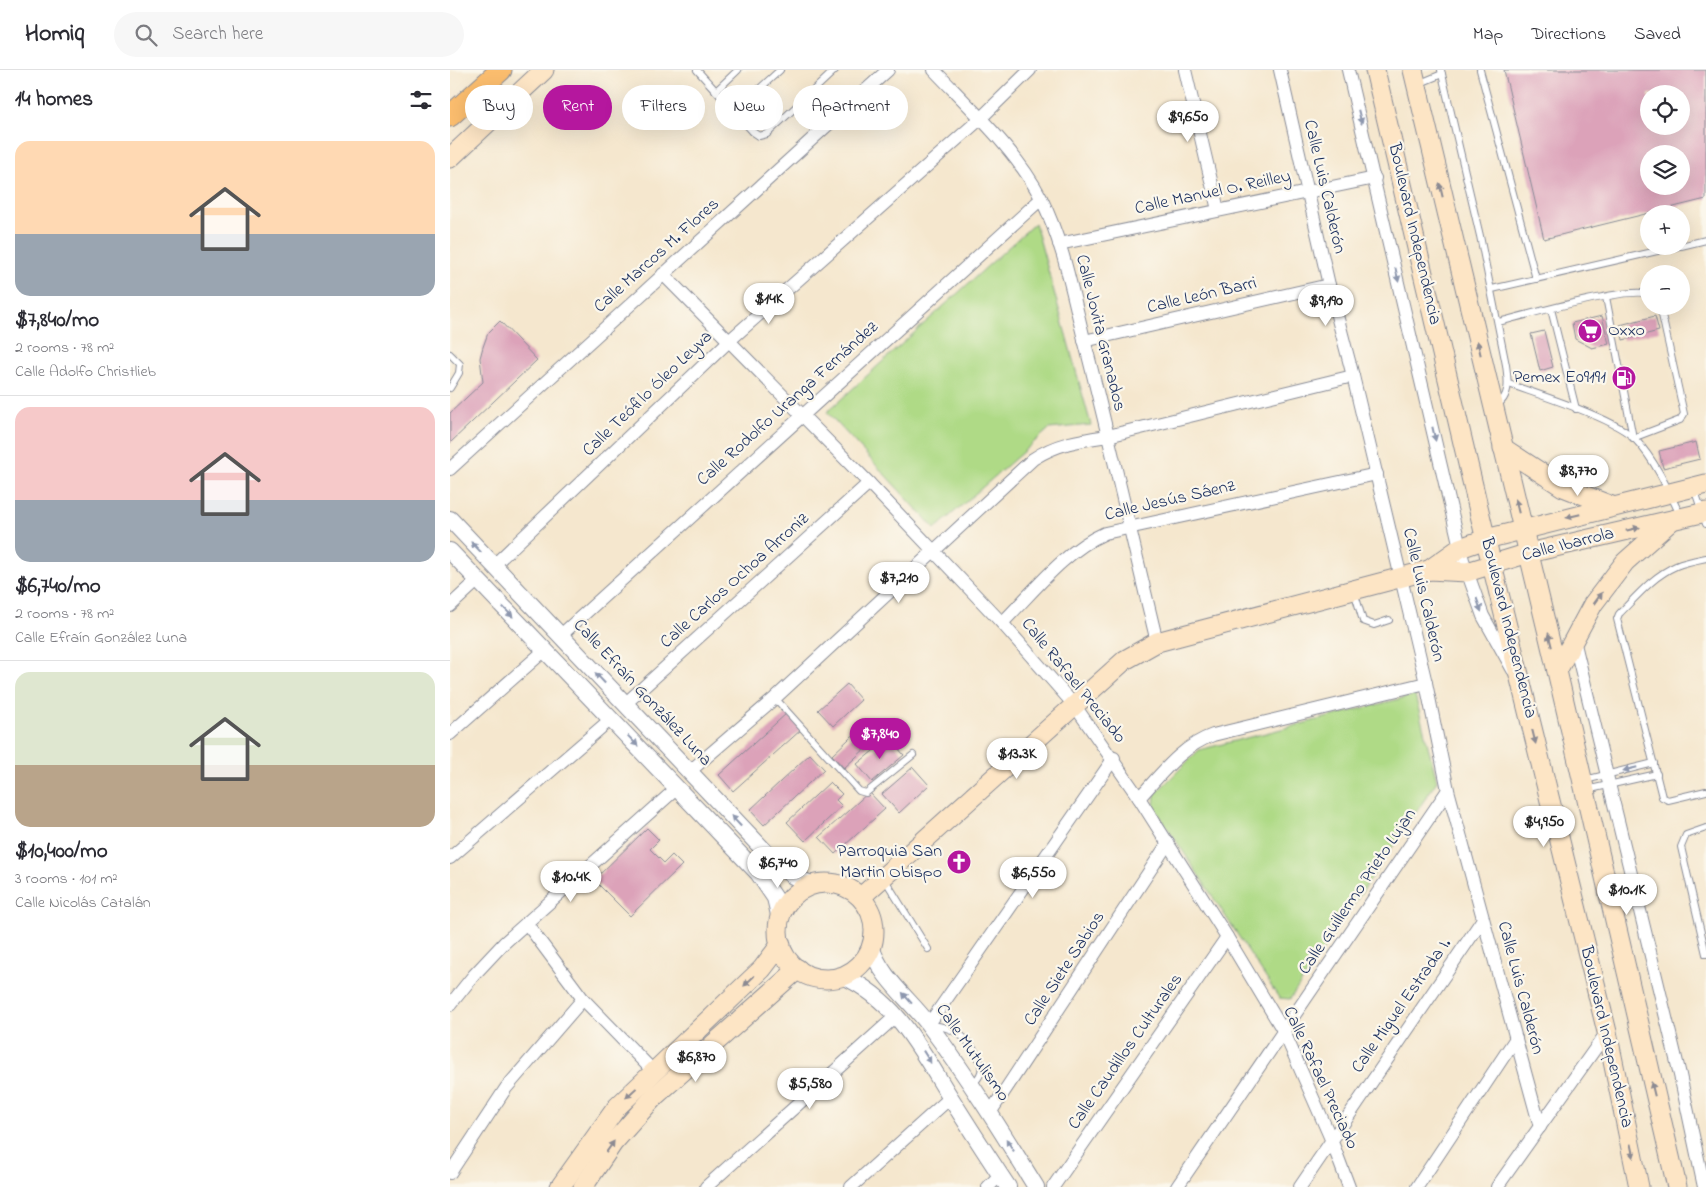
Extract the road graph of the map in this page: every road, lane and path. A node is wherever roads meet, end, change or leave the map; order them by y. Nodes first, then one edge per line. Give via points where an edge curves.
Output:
1 (544, 70) edge
2 (697, 70) edge
3 (738, 70) edge
4 (780, 70) edge
5 (835, 70) edge
6 (888, 70) edge
7 (934, 70) edge
8 (1030, 70) edge
9 (1185, 70) edge
10 (1280, 70) edge
11 (1348, 70) edge
12 (1375, 70) edge
13 (1480, 70) edge
14 (1442, 72) edge
15 (496, 74) edge
16 (1415, 77) edge
17 (722, 85) edge
18 (764, 85) edge
19 (715, 90) edge
20 (450, 116) edge
21 (783, 119) edge
22 (980, 119) junction
23 (751, 130) edge
24 (771, 130) edge
25 (450, 158) edge
26 (1375, 178) junction
27 (1307, 191) junction
28 (1042, 199) junction
29 (1218, 210) junction
30 (1706, 240) edge
31 (1059, 244) junction
32 (1690, 244) edge
33 (1641, 255) edge
34 (662, 274) junction
35 (1536, 279) junction
36 (1328, 284) junction
37 (1492, 289) junction
38 (1640, 292) edge
39 (1606, 297) junction
40 (1551, 309) junction
41 (1662, 315) edge
42 (1498, 322) junction
43 (729, 341) junction
44 (1084, 341) junction
45 (450, 354) edge
46 (1353, 376) junction
47 (1509, 384) junction
48 (450, 388) edge
49 (1493, 408) junction
50 (1576, 409) junction
51 (803, 414) junction
52 (1108, 436) junction
53 (1634, 438) junction
54 (1503, 448) junction
55 (450, 469) edge
56 (1377, 474) junction
57 (869, 483) junction
58 (1702, 486) edge
59 (1670, 492) junction
60 (1612, 506) junction
61 (1705, 516) edge
62 (1677, 518) junction
63 (450, 520) edge
64 (1129, 526) junction
65 (1523, 528) junction
66 (1486, 539) junction
67 (1460, 548) junction
68 (450, 551) edge
69 (935, 552) junction
70 (1529, 553) junction
71 (1706, 558) edge
72 (494, 565) junction
73 (1492, 565) junction
74 (1429, 570) junction
75 (1467, 572) junction
76 (1401, 578) junction
77 (478, 580) junction
78 (1354, 590) junction
79 (450, 606) edge
80 (1389, 620) dead end
81 (1002, 623) junction
82 (560, 636) junction
83 (1574, 640) junction
84 (1157, 642) junction
85 (544, 650) junction
86 (1557, 670) junction
87 (1426, 683) junction
88 (1521, 684) junction
89 (775, 698) junction
90 (625, 704) junction
91 (1075, 706) junction
92 (611, 720) junction
93 (450, 734) edge
94 (913, 755) dead end
95 (1114, 758) junction
96 (1654, 762) junction
97 (689, 772) junction
98 (1657, 774) junction
99 (1608, 780) junction
100 (1583, 786) junction
101 (677, 788) junction
102 (1448, 790) junction
103 (1706, 791) edge
104 (1139, 798) junction
105 (1706, 828) edge
106 (1168, 843) junction
107 (451, 855) edge
108 (883, 877) junction
109 (813, 885) junction
110 (861, 897) junction
111 (780, 919) junction
112 (1483, 919) junction
113 (526, 924) junction
114 (1227, 937) junction
115 (780, 944) junction
116 (871, 946) junction
117 (928, 949) dead end
118 (1706, 954) edge
119 (798, 969) junction
120 (843, 976) junction
121 (583, 999) junction
122 (450, 1005) edge
123 (896, 1016) junction
124 (929, 1024) junction
125 (704, 1026) junction
126 (1284, 1032) junction
127 (1607, 1032) junction
128 (1516, 1038) junction
129 (718, 1041) junction
130 (654, 1072) junction
131 (971, 1086) junction
132 (950, 1098) junction
133 (990, 1113) junction
134 (1540, 1127) junction
135 (1331, 1139) junction
136 (450, 1173) edge
137 (1004, 1181) edge
138 (560, 1187) edge
139 (583, 1187) edge
140 (706, 1187) edge
141 (851, 1187) edge
142 (988, 1187) edge
143 (1036, 1187) edge
144 (1053, 1187) edge
145 (1177, 1187) edge
146 (1300, 1187) edge
147 (1349, 1187) edge
148 (1417, 1187) edge
149 (1497, 1187) edge
150 (1639, 1187) edge
151 (1677, 1187) edge
152 (1704, 1187) edge

1 - 25 main road
2 - 19 lane
3 - 17 lane
4 - 18 lane
5 - 21 lane
6 - 34 street, Calle Marcos M. Flores
7 - 22 street, Calle Jovita Granados
8 - 22 street, Calle Teófilo Óleo Leyva
9 - 29 street
10 - 27 street, Calle Luis Calderón
11 -> 26 street
12 - 66 main road, Boulevard Independencia
13 - 35 lane
14 - 16 lane
14 - 37 lane
15 - 20 highway
49 -> 16 main road, Boulevard Independencia
22 - 28 street, Calle Jovita Granados via 1029,178
22 - 43 street, Calle Teófilo Óleo Leyva
23 - 24 lane via 759,136
26 - 27 street, Calle Manuel O. Reilley
26 -> 67 street
27 - 29 street, Calle Manuel O. Reilley
27 - 36 street, Calle Luis Calderón
28 - 31 street, Calle Jovita Granados
28 - 51 street, Calle Rodolfo Uranga Fernández
29 - 31 street, Calle Manuel O. Reilley
30 - 32 lane
31 - 44 street, Calle Jovita Granados
33 - 35 lane
34 - 43 street, Calle Rafael Preciado
34 - 55 street, Calle Marcos M. Flores
35 - 37 lane
36 - 44 street, Calle León Barri
36 - 46 street, Calle Luis Calderón
37 - 42 lane
38 - 39 lane
39 - 40 lane
39 - 53 lane
40 - 42 lane
40 - 50 lane
41 - 53 lane via 1684,414 1680,420
42 - 47 lane
43 - 51 street, Calle Rafael Preciado
43 - 72 street, Calle Teófilo Óleo Leyva
44 - 52 street, Calle Jovita Granados
45 - 48 lane via 460,364 459,373
46 - 52 street
46 - 56 street, Calle Luis Calderón
47 - 49 lane via 1505,398
47 - 50 lane
49 - 54 main road, Boulevard Independencia
50 - 53 lane
51 - 57 street, Calle Rafael Preciado
51 - 82 street, Calle Rodolfo Uranga Fernández
52 - 64 street, Calle Jovita Granados
52 - 69 street via 1070,442 1033,459
53 - 59 lane
54 - 60 main road via 1563,487
65 -> 54 main road, Boulevard Independencia
56 - 64 street, Calle Jesús Sáenz
56 - 76 street, Calle Luis Calderón
57 - 69 street, Calle Rafael Preciado
57 - 90 street, Calle Carlos Ochoa Arroniz
58 - 59 main road, Calle Ibarrola
58 - 61 lane
59 - 60 main road, Calle Ibarrola
59 - 62 lane
60 -> 65 main road, Calle Ibarrola
61 - 62 main road, Calle Ibarrola
70 -> 62 main road, Calle Ibarrola
83 -> 62 main road via 1593,604 1625,562
72 -> 63 street, Calle Efraín González Luna
64 - 81 street, Calle Jesús Sáenz via 1089,540
64 - 84 street, Calle Jovita Granados
65 - 66 main road, Calle Ibarrola
65 - 70 main road, Boulevard Independencia
66 - 67 main road, Calle Ibarrola
66 - 73 main road, Boulevard Independencia
67 - 74 main road, Calle Ibarrola
67 - 75 street
68 - 77 street
69 - 81 street, Calle Rafael Preciado
69 - 89 street
70 - 73 main road, Calle Ibarrola
86 -> 70 main road, Boulevard Independencia
71 - 96 lane via 1665,571 1617,619
72 - 82 street, Calle Efraín González Luna
73 - 75 main road, Calle Ibarrola
73 - 88 main road, Boulevard Independencia
74 - 75 main road, Calle Ibarrola
74 - 76 main road, Calle Ibarrola
75 -> 88 street via 1483,616
76 - 78 main road, Calle Ibarrola
76 - 87 street, Calle Luis Calderón
77 - 79 street
77 -> 85 street
78 - 80 lane via 1363,621 1374,625
78 - 84 main road, Calle Ibarrola
81 - 91 street, Calle Rafael Preciado
90 -> 82 street, Calle Efraín González Luna
83 - 86 main road
83 - 99 street
84 - 91 main road, Calle Ibarrola via 1125,660
85 - 92 street
85 - 93 street
86 - 100 main road, Boulevard Independencia
87 - 102 street, Calle Luis Calderón
87 - 104 street via 1197,741 1182,752
88 -> 127 main road, Boulevard Independencia
89 - 94 lane via 859,791 866,793
89 - 97 street
90 - 97 street, Calle Efraín González Luna
91 - 95 street, Calle Rafael Preciado
91 - 108 main road, Calle Ibarrola
92 -> 101 street
92 - 107 street
95 - 104 street, Calle Rafael Preciado
95 - 124 street
96 - 98 lane
96 -> 99 lane
109 -> 97 street, Calle Efraín González Luna via 776,863
98 - 99 lane
98 - 103 lane via 1660,794 1664,799
99 - 100 lane
99 - 100 lane
99 - 152 street
151 -> 100 main road, Boulevard Independencia
101 - 111 street via 770,887
101 - 113 street
102 - 112 street, Calle Luis Calderón
102 - 126 street, Calle Guillermo Prieto Lujan
104 - 106 street, Calle Rafael Preciado
105 - 118 lane via 1686,835 1682,847
106 - 114 street, Calle Rafael Preciado
106 - 133 street, Calle Siete Sabios
108 - 110 main road, Calle Ibarrola
108 - 117 lane
109 - 110 main road via 839,884
109 - 111 main road via 798,892
110 - 116 main road via 870,909 874,924
111 - 115 main road
112 - 128 street, Calle Luis Calderón
112 - 135 street, Calle Miguel Estrada I.
113 - 121 street
113 - 122 street via 474,974
114 - 126 street, Calle Rafael Preciado
114 - 144 street, Calle Caudillos Culturales
115 - 119 main road via 785,957
115 -> 125 main road via 762,969
116 - 120 main road via 863,962
124 -> 116 street, Calle Mutulismo via 882,970
119 - 120 main road via 816,978
119 - 129 main road
120 - 123 street via 880,998
121 - 130 street
121 - 136 street via 506,1088
123 -> 132 street via 926,1054
123 - 140 street
124 - 131 street, Calle Mutulismo
124 - 131 lane via 946,1026 972,1044 981,1063 981,1072
125 - 129 main road
125 - 130 main road
126 - 135 street, Calle Rafael Preciado
126 - 145 street, Calle Guillermo Prieto Lujan
127 - 134 street
127 -> 150 main road, Boulevard Independencia
128 - 134 street, Calle Luis Calderón
128 - 148 street
139 -> 129 main road via 628,1123
130 -> 138 main road via 611,1113
131 - 133 street, Calle Mutulismo
132 - 137 street
132 - 141 street
143 -> 133 street, Calle Mutulismo
134 - 149 street
135 - 146 street, Calle Miguel Estrada I.
135 - 147 street, Calle Rafael Preciado
137 - 142 street

